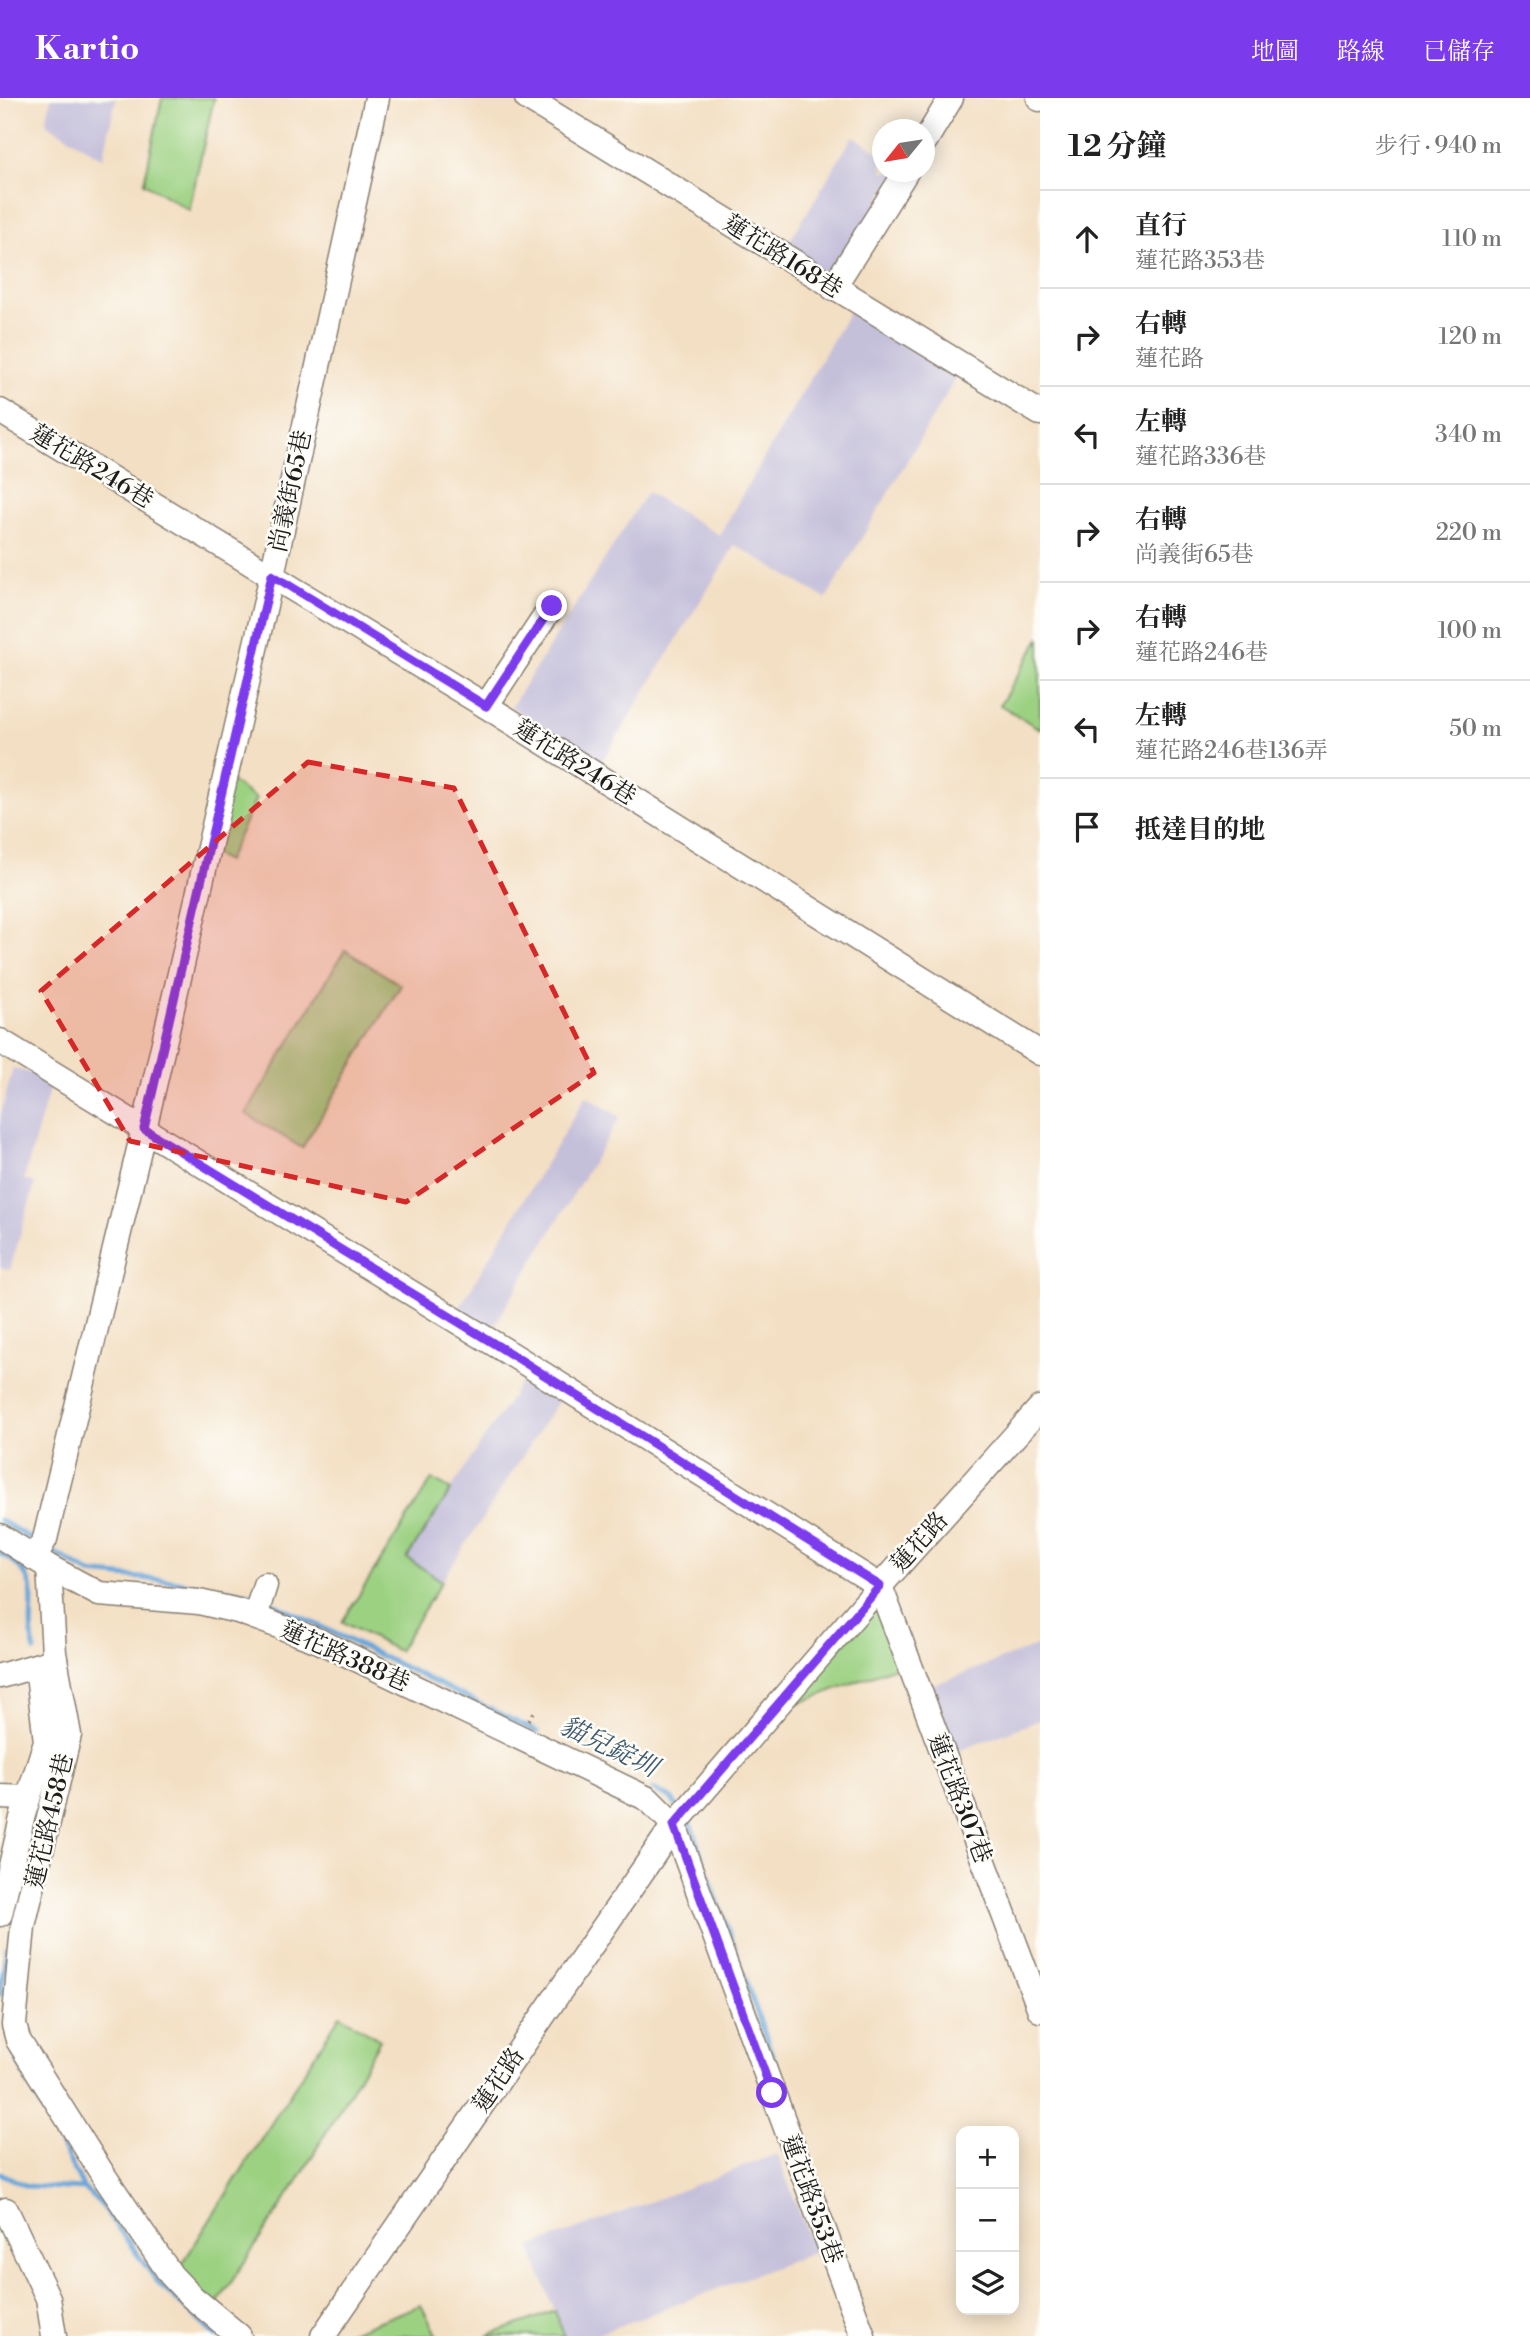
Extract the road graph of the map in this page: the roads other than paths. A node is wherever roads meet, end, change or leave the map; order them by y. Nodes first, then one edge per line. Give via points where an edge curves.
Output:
1 (377, 98) edge
2 (527, 98) edge
3 (951, 98) edge
4 (935, 124) edge
5 (900, 182) edge
6 (834, 288) junction
7 (0, 411) edge
8 (1040, 413) edge
9 (272, 575) junction
10 (552, 606) dead end
11 (486, 706) junction
12 (0, 1041) edge
13 (1040, 1053) edge
14 (144, 1129) junction
15 (1040, 1409) edge
16 (0, 1536) edge
17 (43, 1554) junction
18 (265, 1585) dead end
19 (880, 1586) junction
20 (255, 1617) junction
21 (46, 1663) junction
22 (0, 1676) edge
23 (0, 1797) edge
24 (28, 1798) junction
25 (674, 1825) junction
26 (0, 1914) edge
27 (23, 1926) junction
28 (0, 1936) edge
29 (1040, 2010) edge
30 (6, 2210) dead end
31 (54, 2336) edge
32 (239, 2336) edge
33 (323, 2336) edge
34 (863, 2336) edge

1 - 9 street, 尚義街65巷
2 - 6 street, 蓮花路168巷
3 - 4 street
5 - 6 street
6 - 8 street, 蓮花路168巷
7 - 9 street, 蓮花路246巷
9 - 11 street, 蓮花路246巷
9 - 14 street, 尚義街65巷
10 - 11 street
11 - 13 street, 蓮花路246巷
12 - 14 street
14 - 17 street, 尚義街65巷
14 - 19 street
15 - 19 street, 蓮花路
16 - 17 street, 蓮花路388巷
17 - 20 street, 蓮花路388巷 via 99,1594 199,1602
17 - 21 street, 蓮花路458巷
18 - 20 street
19 - 25 street, 蓮花路
19 - 29 street, 蓮花路307巷
20 - 25 street, 蓮花路388巷 via 319,1641 648,1799
21 - 22 street
21 - 24 street via 46,1741
21 - 27 street, 蓮花路458巷 via 69,1735
23 - 24 street
24 - 26 street
25 - 33 street, 蓮花路
25 - 34 street, 蓮花路353巷
27 - 28 street
27 - 32 street, 蓮花路458巷 via 14,2025 18,2040 171,2275
30 - 31 street via 48,2298

